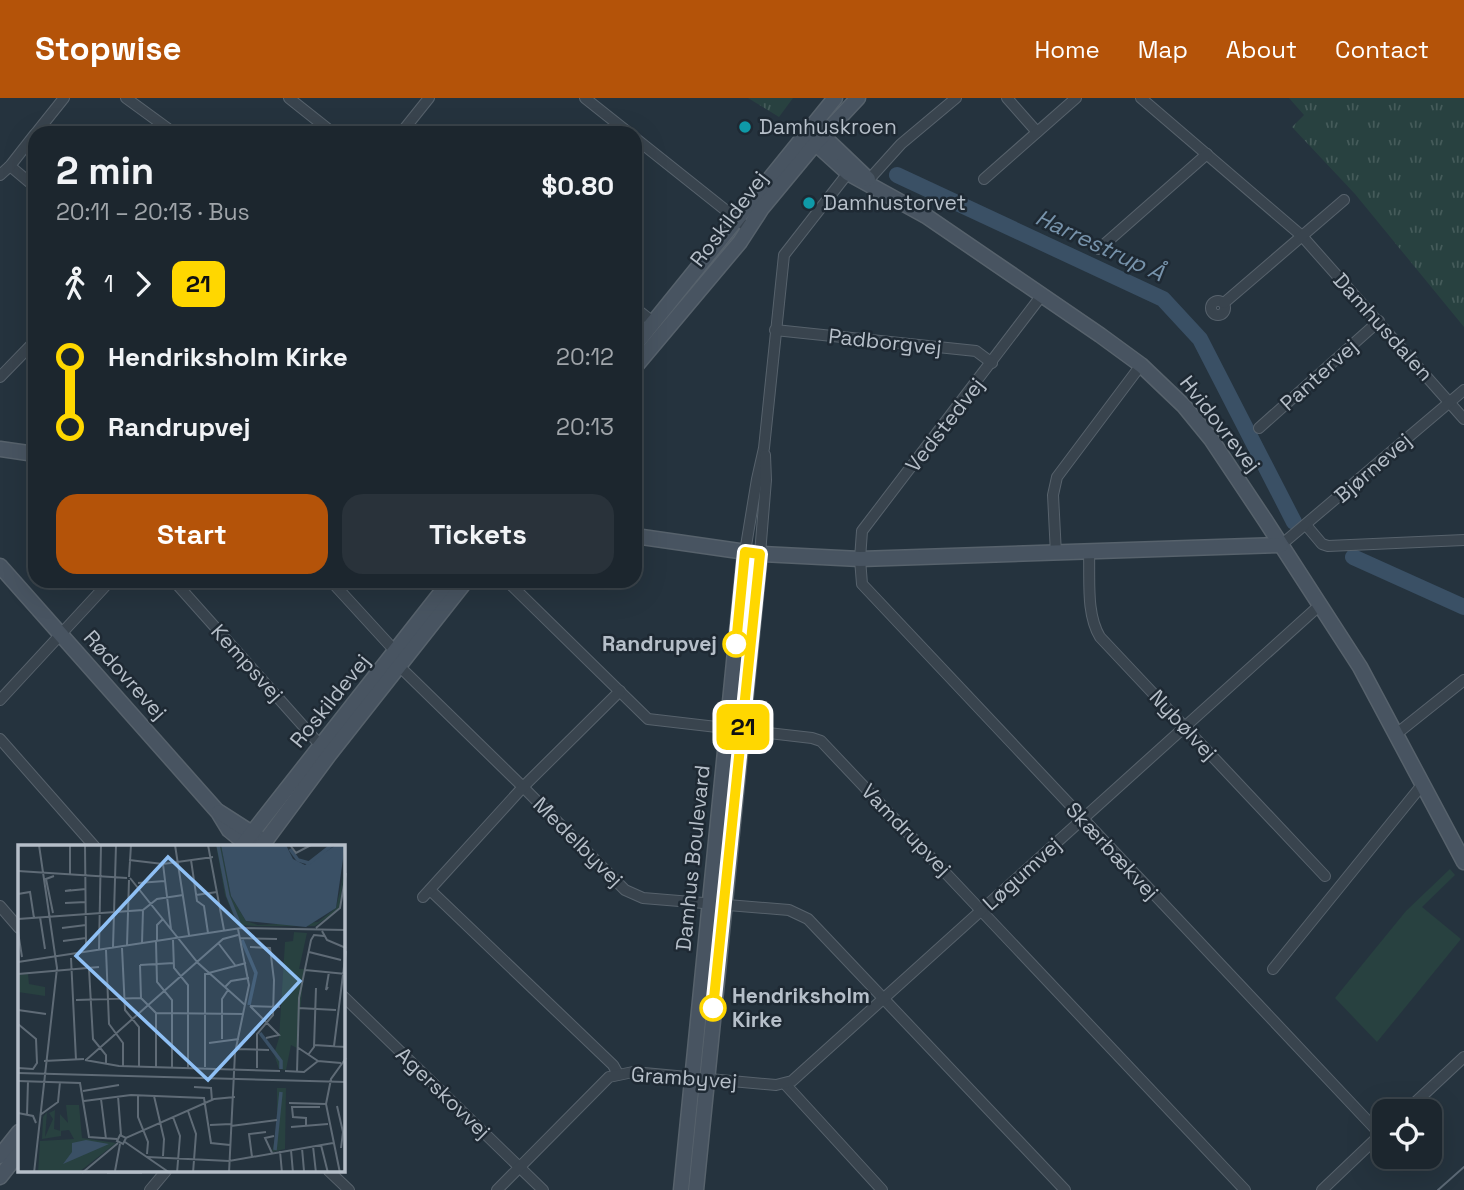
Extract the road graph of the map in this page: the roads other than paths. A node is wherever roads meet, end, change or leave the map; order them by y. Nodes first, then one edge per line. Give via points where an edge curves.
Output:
1 (64, 98) edge
2 (127, 98) edge
3 (289, 98) edge
4 (429, 98) edge
5 (585, 98) edge
6 (835, 98) edge
7 (858, 98) edge
8 (956, 98) edge
9 (1007, 98) edge
10 (1076, 98) edge
11 (1140, 98) edge
12 (42, 126) edge
13 (165, 126) edge
14 (324, 126) edge
15 (407, 126) edge
16 (620, 126) edge
17 (1037, 132) junction
18 (815, 138) junction
19 (28, 143) edge
20 (642, 144) edge
21 (1207, 154) junction
22 (9, 166) junction
23 (848, 173) junction
24 (0, 174) edge
25 (984, 178) dead end
26 (28, 181) edge
27 (871, 184) junction
28 (1344, 200) dead end
29 (736, 219) junction
30 (748, 228) junction
31 (1302, 236) junction
32 (1099, 249) dead end
33 (1042, 295) junction
34 (1224, 303) dead end
35 (642, 314) edge
36 (1379, 321) junction
37 (653, 323) junction
38 (775, 330) junction
39 (642, 336) edge
40 (28, 348) edge
41 (642, 359) edge
42 (992, 363) junction
43 (1142, 365) junction
44 (0, 377) edge
45 (1464, 390) edge
46 (1450, 402) junction
47 (1464, 419) edge
48 (1259, 428) dead end
49 (764, 448) junction
50 (0, 449) edge
51 (28, 453) edge
52 (1306, 525) junction
53 (642, 537) edge
54 (1464, 540) edge
55 (1281, 545) junction
56 (745, 552) junction
57 (1089, 553) junction
58 (760, 554) junction
59 (1056, 554) junction
60 (860, 559) junction
61 (0, 566) edge
62 (103, 588) edge
63 (180, 588) edge
64 (337, 588) edge
65 (445, 588) edge
66 (460, 588) edge
67 (515, 588) edge
68 (1321, 605) junction
69 (60, 634) junction
70 (397, 659) junction
71 (1464, 680) edge
72 (620, 691) junction
73 (0, 700) edge
74 (1185, 726) junction
75 (727, 727) junction
76 (743, 731) junction
77 (1395, 735) junction
78 (0, 739) edge
79 (321, 746) junction
80 (1422, 785) junction
81 (523, 787) junction
82 (1082, 819) junction
83 (252, 843) edge
84 (93, 845) edge
85 (1463, 858) edge
86 (1325, 876) dead end
87 (709, 903) junction
88 (724, 905) junction
89 (0, 906) edge
90 (982, 910) junction
91 (18, 927) edge
92 (1273, 969) dead end
93 (345, 998) edge
94 (883, 998) junction
95 (1464, 1057) edge
96 (618, 1074) junction
97 (698, 1078) junction
98 (785, 1084) junction
99 (1419, 1099) edge
100 (1372, 1123) edge
101 (18, 1133) edge
102 (1372, 1142) edge
103 (18, 1154) edge
104 (0, 1156) edge
105 (520, 1167) junction
106 (165, 1172) edge
107 (330, 1172) edge
108 (0, 1177) edge
109 (150, 1190) edge
110 (349, 1190) edge
111 (497, 1190) edge
112 (543, 1190) edge
113 (681, 1190) edge
114 (695, 1190) edge
115 (882, 1190) edge
116 (1065, 1190) edge
117 (1245, 1190) edge
118 (1322, 1190) edge

1 - 12 street
2 - 13 street
3 - 14 street
4 - 15 street
5 - 16 street
6 - 18 street, Roskildevej
7 - 18 street, Roskildevej
8 - 27 street via 901,144
9 - 17 street
10 - 17 street
11 - 21 street, Damhusdalen
17 - 25 street
18 - 23 street, Hvidovrevej
18 - 27 street, Hvidovrevej
18 - 29 street, Roskildevej
18 - 30 street, Roskildevej
19 - 22 street
20 - 29 street
21 - 31 street, Damhusdalen
21 - 32 street
22 - 24 street
22 - 26 street
23 - 27 street, Hvidovrevej
23 - 38 street, Damhus Boulevard via 784,255
27 - 33 street, Hvidovrevej
28 - 31 street
29 - 30 street
29 - 37 street, Roskildevej
30 - 41 street, Roskildevej
31 - 34 street
31 - 36 street, Damhusdalen
33 - 42 street, Vedstedvej
33 - 43 street, Hvidovrevej
35 - 37 street
36 - 46 street, Damhusdalen
36 - 48 street, Pantervej
37 - 39 street, Roskildevej
38 - 42 street, Padborgvej via 976,351
38 - 49 street, Damhus Boulevard
40 - 44 street
42 - 60 street, Vedstedvej via 862,531
43 - 55 street, Hvidovrevej via 1210,439
43 - 59 street via 1057,477 1053,495
45 - 46 street, Bjørnevej
46 - 47 street, Damhusdalen
46 - 52 street, Bjørnevej
49 - 56 street, Damhus Boulevard
49 - 58 street, Damhus Boulevard
50 - 51 street
52 - 54 street via 1328,546
52 - 55 street, Bjørnevej
53 - 56 street
55 - 57 street
55 - 68 street, Hvidovrevej
56 - 58 street
56 - 75 street, Damhus Boulevard
57 - 59 street
57 - 74 street, Nybølvej via 1093,626
58 - 60 street
58 - 76 street, Damhus Boulevard
59 - 60 street
60 - 82 street, Skærbækvej via 864,589
61 - 69 street, Rødovrevej
62 - 69 street
63 - 79 street, Kempsvej
64 - 70 street, Medelbyvej
65 - 70 street, Roskildevej
66 - 70 street, Roskildevej
67 - 72 street, Vamdrupvej
68 - 74 street, Løgumvej
68 - 77 street, Hvidovrevej
69 - 73 street
69 - 83 street, Rødovrevej via 218,811 229,830
70 - 79 street, Roskildevej
70 - 81 street, Medelbyvej
70 - 83 street, Roskildevej
71 - 77 street
72 - 75 street, Vamdrupvej via 648,719
72 - 81 street
74 - 82 street, Løgumvej
74 - 86 street, Nybølvej
75 - 76 street, Vamdrupvej
75 - 87 street, Damhus Boulevard
76 - 88 street, Damhus Boulevard
76 - 90 street, Vamdrupvej via 821,741
77 - 80 street, Hvidovrevej
78 - 84 street
79 - 83 street, Roskildevej
80 - 85 street, Hvidovrevej
80 - 92 street
81 - 87 street, Medelbyvej via 625,890 643,898
81 - 96 street, Grambyvej via 427,893
82 - 90 street, Løgumvej
82 - 100 street, Skærbækvej
87 - 88 street, Medelbyvej
87 - 97 street, Damhus Boulevard
88 - 94 street, Medelbyvej via 802,915
88 - 97 street, Damhus Boulevard
89 - 91 street
90 - 94 street, Løgumvej
90 - 117 street, Vamdrupvej
93 - 105 street, Agerskovvej
94 - 98 street, Løgumvej
94 - 116 street, Medelbyvej
95 - 99 street
96 - 97 street, Grambyvej
96 - 105 street via 602,1082
97 - 98 street, Grambyvej
97 - 113 street, Damhus Boulevard
97 - 114 street, Damhus Boulevard
98 - 115 street
101 - 104 street
102 - 118 street
103 - 108 street
105 - 111 street
105 - 112 street, Agerskovvej
106 - 109 street
107 - 110 street

